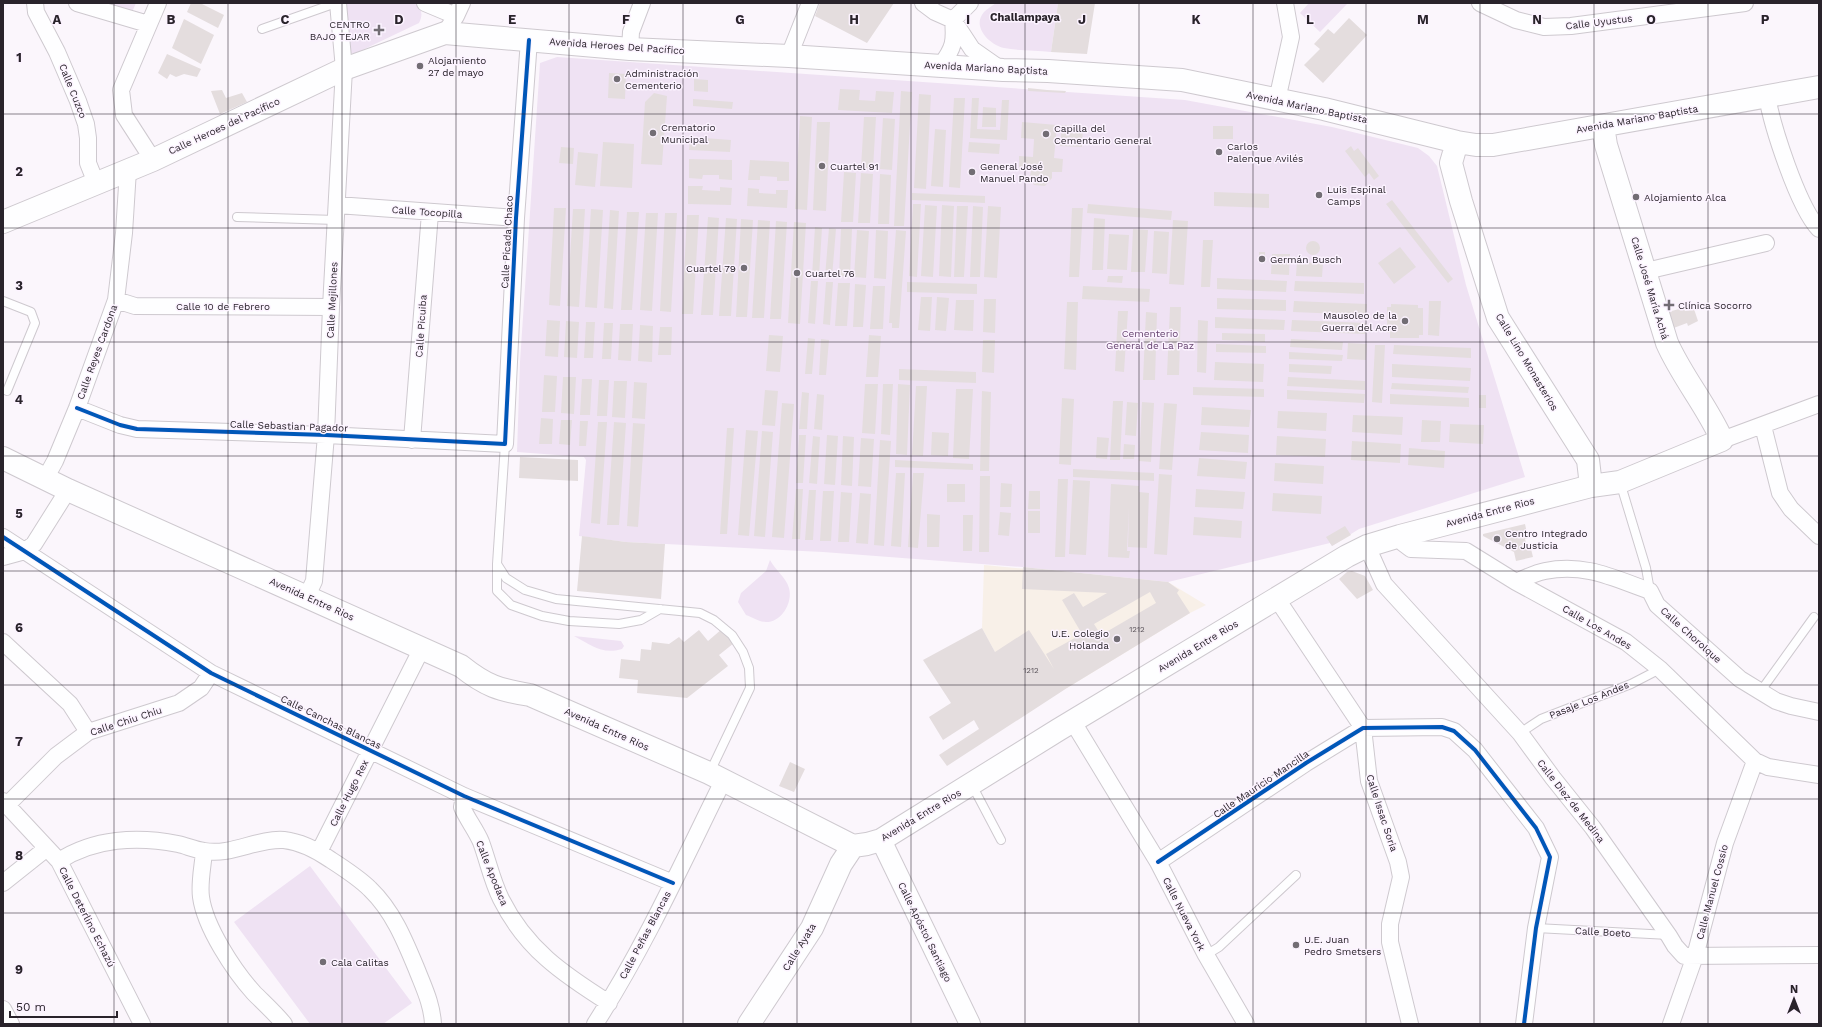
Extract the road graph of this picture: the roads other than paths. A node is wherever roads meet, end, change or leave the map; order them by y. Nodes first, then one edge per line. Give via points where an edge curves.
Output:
1 (35, 3) edge
2 (77, 3) edge
3 (158, 3) edge
4 (337, 3) edge
5 (425, 3) edge
6 (642, 3) edge
7 (810, 3) edge
8 (924, 3) edge
9 (970, 3) edge
10 (1285, 3) edge
11 (1480, 3) edge
12 (1745, 3) edge
13 (454, 17) edge
14 (953, 20) junction
15 (148, 24) junction
16 (262, 29) dead end
17 (529, 40) junction
18 (630, 48) junction
19 (789, 56) junction
20 (941, 65) junction
21 (344, 69) junction
22 (1003, 70) junction
23 (1819, 87) edge
24 (1767, 96) junction
25 (1277, 100) junction
26 (1603, 126) junction
27 (1457, 142) junction
28 (153, 160) junction
29 (128, 170) junction
30 (96, 183) junction
31 (337, 212) junction
32 (430, 213) junction
33 (237, 217) dead end
34 (516, 218) junction
35 (3, 222) edge
36 (1819, 228) edge
37 (1766, 243) dead end
38 (1646, 271) junction
39 (116, 300) junction
40 (3, 301) edge
41 (331, 307) junction
42 (7, 391) dead end
43 (1819, 404) edge
44 (76, 408) junction
45 (1763, 426) junction
46 (326, 435) junction
47 (412, 440) junction
48 (1722, 440) junction
49 (505, 444) junction
50 (3, 458) edge
51 (45, 479) junction
52 (1620, 482) junction
53 (1591, 486) junction
54 (68, 490) junction
55 (1400, 536) junction
56 (1819, 536) edge
57 (3, 537) edge
58 (1367, 546) junction
59 (25, 550) junction
60 (3, 557) edge
61 (498, 564) junction
62 (1516, 582) junction
63 (1650, 591) junction
64 (307, 596) junction
65 (1277, 600) junction
66 (660, 609) junction
67 (1814, 617) dead end
68 (3, 642) edge
69 (422, 648) junction
70 (1660, 669) junction
71 (211, 673) junction
72 (1760, 692) junction
73 (1819, 712) edge
74 (1073, 722) junction
75 (1363, 728) junction
76 (88, 732) junction
77 (1520, 733) junction
78 (371, 750) junction
79 (1755, 761) junction
80 (1819, 775) edge
81 (716, 777) junction
82 (972, 784) junction
83 (464, 796) junction
84 (5, 803) edge
85 (881, 840) junction
86 (1001, 840) dead end
87 (853, 846) junction
88 (47, 848) junction
89 (204, 851) junction
90 (319, 852) junction
91 (59, 861) junction
92 (1158, 862) junction
93 (1296, 875) dead end
94 (3, 883) edge
95 (673, 883) junction
96 (1536, 928) junction
97 (1669, 936) junction
98 (1819, 955) edge
99 (1206, 956) junction
100 (1695, 956) junction
101 (609, 1003) junction
102 (3, 1009) edge
103 (11, 1024) edge
104 (142, 1024) edge
105 (284, 1024) edge
106 (433, 1024) edge
107 (595, 1024) edge
108 (749, 1024) edge
109 (970, 1024) edge
110 (1246, 1024) edge
111 (1410, 1024) edge
112 (1524, 1024) edge
113 (1671, 1024) edge

1 - 30 street, Calle Cuzco via 36,12 57,52 86,124 88,163
2 - 15 street
3 - 15 street
4 - 16 lane
4 - 21 street, Calle Mejillones
5 - 13 street
6 - 18 street via 631,32
7 - 19 street
8 - 14 street via 935,12
9 - 14 street
10 - 25 street via 1291,37
11 - 12 street, Calle Uyustus via 1516,20 1544,27 1571,26
13 - 17 main road, Avenida Heroes Del Pacífico
13 - 21 main road, Calle Heroes del Pacífico
14 - 20 street via 954,39 950,52
14 - 22 street via 972,50
15 - 28 street via 121,90 124,115
17 - 18 main road, Avenida Heroes Del Pacífico
17 - 34 street, Calle Picada Chaco
18 - 19 main road, Avenida Heroes Del Pacífico
19 - 20 main road, Avenida Mariano Baptista
20 - 22 main road, Avenida Mariano Baptista
21 - 28 main road, Calle Heroes del Pacífico
21 - 31 street, Calle Mejillones
22 - 25 main road, Avenida Mariano Baptista via 1182,80
23 - 24 main road, Avenida Mariano Baptista
24 - 26 main road, Avenida Mariano Baptista
24 - 36 street via 1770,114 1800,198 1814,224
25 - 27 main road, Avenida Mariano Baptista
26 - 27 main road, Avenida Mariano Baptista via 1493,145
26 - 38 main road, Calle José María Achá via 1606,145
27 - 53 main road, Calle Lino Monasterios via 1451,163 1498,318 1588,460
28 - 29 main road, Calle Heroes del Pacífico
29 - 30 main road, Calle Heroes del Pacífico
29 - 39 street, Calle Reyes Cardona
30 - 35 main road, Calle Heroes del Pacífico
31 - 32 street, Calle Tocopilla
31 - 33 lane, Calle Tocopilla
31 - 41 street, Calle Mejillones
32 - 34 street, Calle Tocopilla
32 - 47 street, Calle Picuiba
34 - 49 street, Calle Picada Chaco
37 - 38 street
38 - 48 main road, Calle José María Achá via 1673,358
39 - 41 street, Calle 10 de Febrero via 135,306
39 - 44 street, Calle Reyes Cardona
40 - 42 lane via 31,312 34,323
41 - 46 street, Calle Mejillones
43 - 45 street
44 - 46 street, Calle Sebastian Pagador via 120,426 137,429
44 - 51 street, Calle Reyes Cardona
45 - 48 street
45 - 56 street via 1780,492 1790,509
46 - 47 street, Calle Sebastian Pagador
46 - 64 street, Calle Mejillones via 314,581
47 - 49 street, Calle Sebastian Pagador
48 - 52 main road, Avenida Entre Rios
49 - 61 lane
50 - 51 main road, Avenida Entre Rios
51 - 54 main road, Avenida Entre Rios
52 - 53 main road, Avenida Entre Rios
52 - 63 lane via 1646,568
53 - 55 main road, Avenida Entre Rios
54 - 59 street via 34,544
54 - 64 main road, Avenida Entre Rios
55 - 58 main road, Avenida Entre Rios
55 - 62 street, Calle Los Andes via 1403,543 1411,549 1466,551
57 - 59 street, Calle Canchas Blancas
58 - 65 main road, Avenida Entre Rios
58 - 77 street, Calle Diez de Medina via 1384,584
59 - 60 street
59 - 71 street, Calle Canchas Blancas
61 - 66 lane via 506,578 526,590 556,599
61 - 66 lane via 497,591 511,605 542,616 569,621 620,624 641,620
62 - 63 street via 1543,571 1584,569
62 - 70 street, Calle Los Andes via 1626,642
63 - 72 street, Calle Chorolque via 1657,605 1740,679
64 - 69 main road, Avenida Entre Rios
65 - 74 main road, Avenida Entre Rios
65 - 75 street, Calle Issac Soria
66 - 81 lane via 700,613 714,620 732,635 749,668 750,688
67 - 72 lane
68 - 76 street via 70,704
69 - 78 street, Calle Hugo Rex
69 - 81 main road, Avenida Entre Rios via 462,666 486,684 503,691 530,695
70 - 77 lane, Pasaje Los Andes via 1631,684 1542,720
70 - 79 street, Calle Los Andes
71 - 76 street, Calle Chiu Chiu via 201,688 179,703
71 - 78 street, Calle Canchas Blancas
72 - 73 street, Calle Chorolque via 1790,706
74 - 82 main road, Avenida Entre Rios
74 - 92 street, Calle Nueva York
75 - 92 street, Calle Mauricio Mancilla
75 - 96 street via 1442,727 1454,731 1475,750 1536,828 1550,857
75 - 111 street, Calle Issac Soria via 1369,781 1401,877 1390,924 1390,942
76 - 84 street, Calle Chiu Chiu via 56,756
77 - 97 street, Calle Diez de Medina via 1593,828
78 - 83 street, Calle Canchas Blancas
78 - 90 street, Calle Hugo Rex
79 - 80 street, Calle Los Andes via 1768,766
79 - 100 street, Calle Manuel Cossío via 1725,843
81 - 87 main road, Avenida Entre Rios
81 - 95 street, Calle Peñas Blancas
82 - 85 main road, Avenida Entre Rios
82 - 86 lane
83 - 95 street, Calle Canchas Blancas
83 - 101 street, Calle Apodaca via 462,807 480,840 500,898 511,917 545,959
84 - 88 street, Calle Deterlino Echazú
85 - 87 main road, Avenida Entre Rios
85 - 109 street, Calle Apóstol Santiago
87 - 108 main road, Calle Ayata via 841,864 812,928
88 - 91 street, Calle Deterlino Echazú
88 - 94 street
89 - 90 street via 224,852 267,841 285,840
89 - 91 street via 179,844 110,841 87,847
89 - 105 street via 201,879 203,908 224,953 241,978
90 - 106 street via 370,889 387,909 404,940 426,992 432,1009
91 - 104 street, Calle Deterlino Echazú
92 - 99 street, Calle Nueva York
93 - 99 lane via 1219,947
95 - 101 street, Calle Peñas Blancas
96 - 97 lane, Calle Boeto
96 - 112 street
97 - 100 street, Calle Diez de Medina via 1684,956
98 - 100 street, Calle Diez de Medina
99 - 110 street, Calle Nueva York
100 - 113 street, Calle Manuel Cossío
101 - 107 street, Calle Peñas Blancas
102 - 103 street

